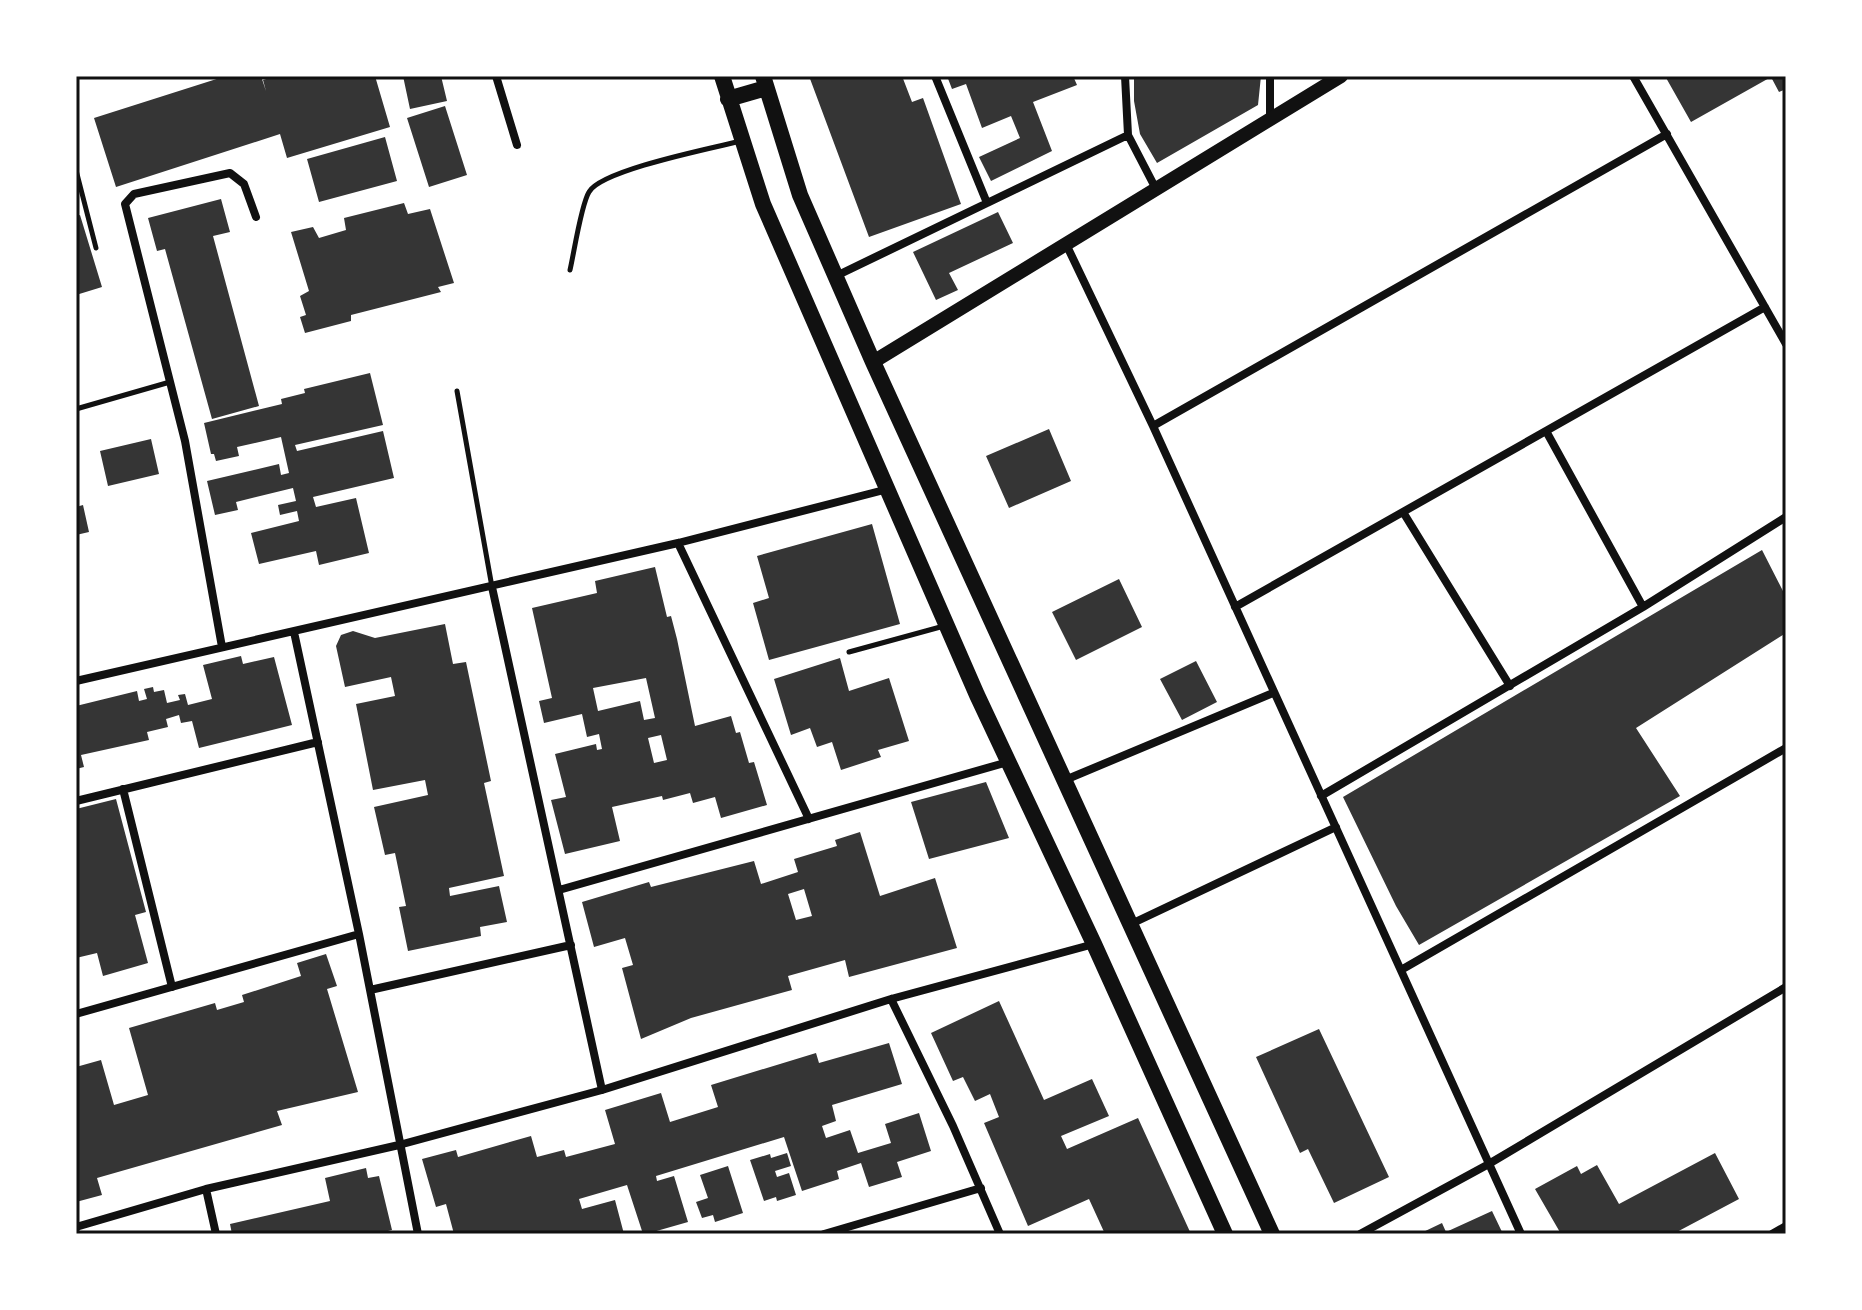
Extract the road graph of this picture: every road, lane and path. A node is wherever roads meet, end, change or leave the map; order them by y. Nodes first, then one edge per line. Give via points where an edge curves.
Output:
1 (496, 76) edge
2 (722, 76) edge
3 (935, 76) edge
4 (1125, 76) edge
5 (1270, 76) edge
6 (1341, 76) edge
7 (1633, 76) edge
8 (764, 82) edge
9 (728, 99) junction
10 (1270, 119) junction
11 (1667, 134) junction
12 (1128, 135) junction
13 (742, 141) junction
14 (517, 145) dead end
15 (76, 170) edge
16 (1156, 189) junction
17 (987, 203) junction
18 (256, 217) dead end
19 (1066, 244) junction
20 (96, 248) dead end
21 (570, 270) dead end
22 (836, 276) junction
23 (1765, 307) junction
24 (1786, 344) edge
25 (873, 362) junction
26 (170, 382) junction
27 (457, 391) dead end
28 (76, 409) edge
29 (1153, 426) junction
30 (1546, 431) junction
31 (888, 489) junction
32 (1403, 512) junction
33 (1786, 517) edge
34 (678, 543) junction
35 (492, 587) junction
36 (1235, 607) junction
37 (1643, 607) junction
38 (947, 625) junction
39 (294, 632) junction
40 (222, 647) junction
41 (849, 652) dead end
42 (76, 681) edge
43 (1510, 686) junction
44 (1273, 693) junction
45 (318, 742) junction
46 (1786, 748) edge
47 (1008, 762) junction
48 (1065, 780) junction
49 (123, 789) junction
50 (1321, 796) junction
51 (76, 801) edge
52 (809, 819) junction
53 (1336, 827) junction
54 (559, 890) junction
55 (1129, 925) junction
56 (359, 934) junction
57 (1094, 944) junction
58 (571, 945) junction
59 (1401, 970) junction
60 (172, 987) junction
61 (1786, 987) edge
62 (370, 990) junction
63 (891, 999) junction
64 (76, 1014) edge
65 (602, 1090) junction
66 (399, 1145) junction
67 (1487, 1165) junction
68 (981, 1188) junction
69 (206, 1189) junction
70 (1786, 1226) edge
71 (76, 1227) edge
72 (216, 1234) edge
73 (418, 1234) edge
74 (824, 1234) edge
75 (1000, 1234) edge
76 (1225, 1234) edge
77 (1272, 1234) edge
78 (1360, 1234) edge
79 (1521, 1234) edge
80 (1772, 1234) edge

1 - 14 street
2 - 9 main road
3 - 17 street
4 - 12 street
5 - 10 street
6 - 10 street
7 - 11 street
8 - 9 main road
8 - 22 main road via 800,195
9 - 13 main road
10 - 16 street
11 - 23 street
11 - 29 street
12 - 16 street
12 - 17 street
13 - 21 lane via 630,169 598,183 588,193
13 - 31 main road via 763,204
15 - 20 lane
16 - 19 street
17 - 22 street
18 - 26 street via 244,184 230,173 134,194 125,204
19 - 25 street
19 - 29 street
22 - 25 main road
23 - 24 street
23 - 30 street
25 - 48 main road
26 - 28 lane
26 - 40 street
27 - 35 lane
29 - 36 street
30 - 32 street
30 - 37 street
31 - 34 street
31 - 38 main road
32 - 36 street
32 - 43 street
33 - 37 street
34 - 35 street
34 - 52 street
35 - 39 street
35 - 54 street
36 - 44 street
37 - 43 street
38 - 41 lane
38 - 47 main road
39 - 40 street
39 - 45 street
40 - 42 street
43 - 50 street
44 - 48 street
44 - 50 street
45 - 49 street
45 - 56 street
46 - 59 street
47 - 52 street
47 - 57 main road
48 - 55 main road
49 - 51 street
49 - 60 street
50 - 53 street
52 - 54 street
53 - 55 street
53 - 59 street
54 - 58 street
55 - 77 main road
56 - 60 street
56 - 62 street
57 - 63 street
57 - 76 main road
58 - 62 street
58 - 65 street
59 - 67 street
60 - 64 street
61 - 67 street
62 - 66 street
63 - 65 street
63 - 68 street
65 - 66 street
66 - 69 street
66 - 73 street
67 - 78 street
67 - 79 street
68 - 74 street
68 - 75 street
69 - 71 street
69 - 72 street
70 - 80 street

